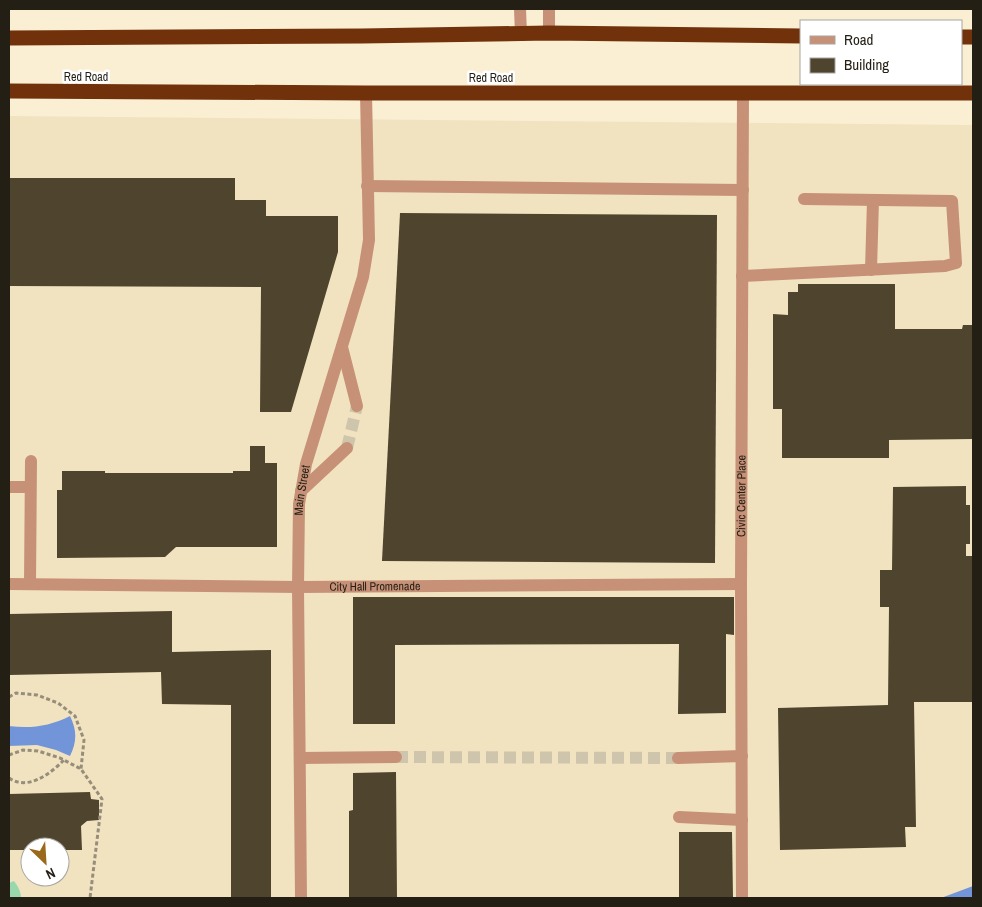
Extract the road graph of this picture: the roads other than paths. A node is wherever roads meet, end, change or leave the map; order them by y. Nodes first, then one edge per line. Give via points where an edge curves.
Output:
1 (520, 9) edge
2 (548, 9) edge
3 (521, 34) junction
4 (549, 34) junction
5 (800, 36) edge
6 (9, 38) edge
7 (9, 92) edge
8 (366, 93) junction
9 (743, 93) junction
10 (973, 93) edge
11 (367, 186) junction
12 (743, 190) junction
13 (804, 199) dead end
14 (873, 200) junction
15 (872, 270) junction
16 (742, 276) junction
17 (342, 347) junction
18 (357, 406) tunnel mouth
19 (347, 448) tunnel mouth
20 (31, 461) dead end
21 (9, 487) edge
22 (30, 487) junction
23 (301, 491) junction
24 (9, 584) edge
25 (30, 584) junction
26 (741, 584) junction
27 (298, 586) junction
28 (396, 756) tunnel mouth
29 (742, 756) junction
30 (300, 758) junction
31 (678, 758) tunnel mouth
32 (679, 817) dead end
33 (742, 820) junction
34 (301, 898) edge
35 (742, 898) edge

1 - 3 street
2 - 4 street
3 - 4 highway
3 - 6 highway
4 - 5 highway
7 - 8 highway, Red Road
8 - 9 highway, Red Road
8 - 11 street, Main Street
9 - 10 highway, Red Road
9 - 12 street, Civic Center Place
11 - 12 street
11 - 17 street, Main Street via 369,240 363,277
12 - 16 street, Civic Center Place
13 - 14 street
14 - 15 street
14 - 15 street via 952,200 956,263
15 - 16 street
16 - 26 street, Civic Center Place
17 - 18 street
17 - 23 street, Main Street via 306,464
19 - 23 street
20 - 22 street
21 - 22 street
22 - 25 street
23 - 27 street, Main Street
24 - 25 street, City Hall Promenade
25 - 27 street, City Hall Promenade
26 - 27 street, City Hall Promenade
26 - 29 street, Civic Center Place
27 - 30 street, Main Street
28 - 30 street
29 - 31 street
29 - 33 street, Civic Center Place
30 - 34 street, Main Street
32 - 33 street
33 - 35 street, Civic Center Place

